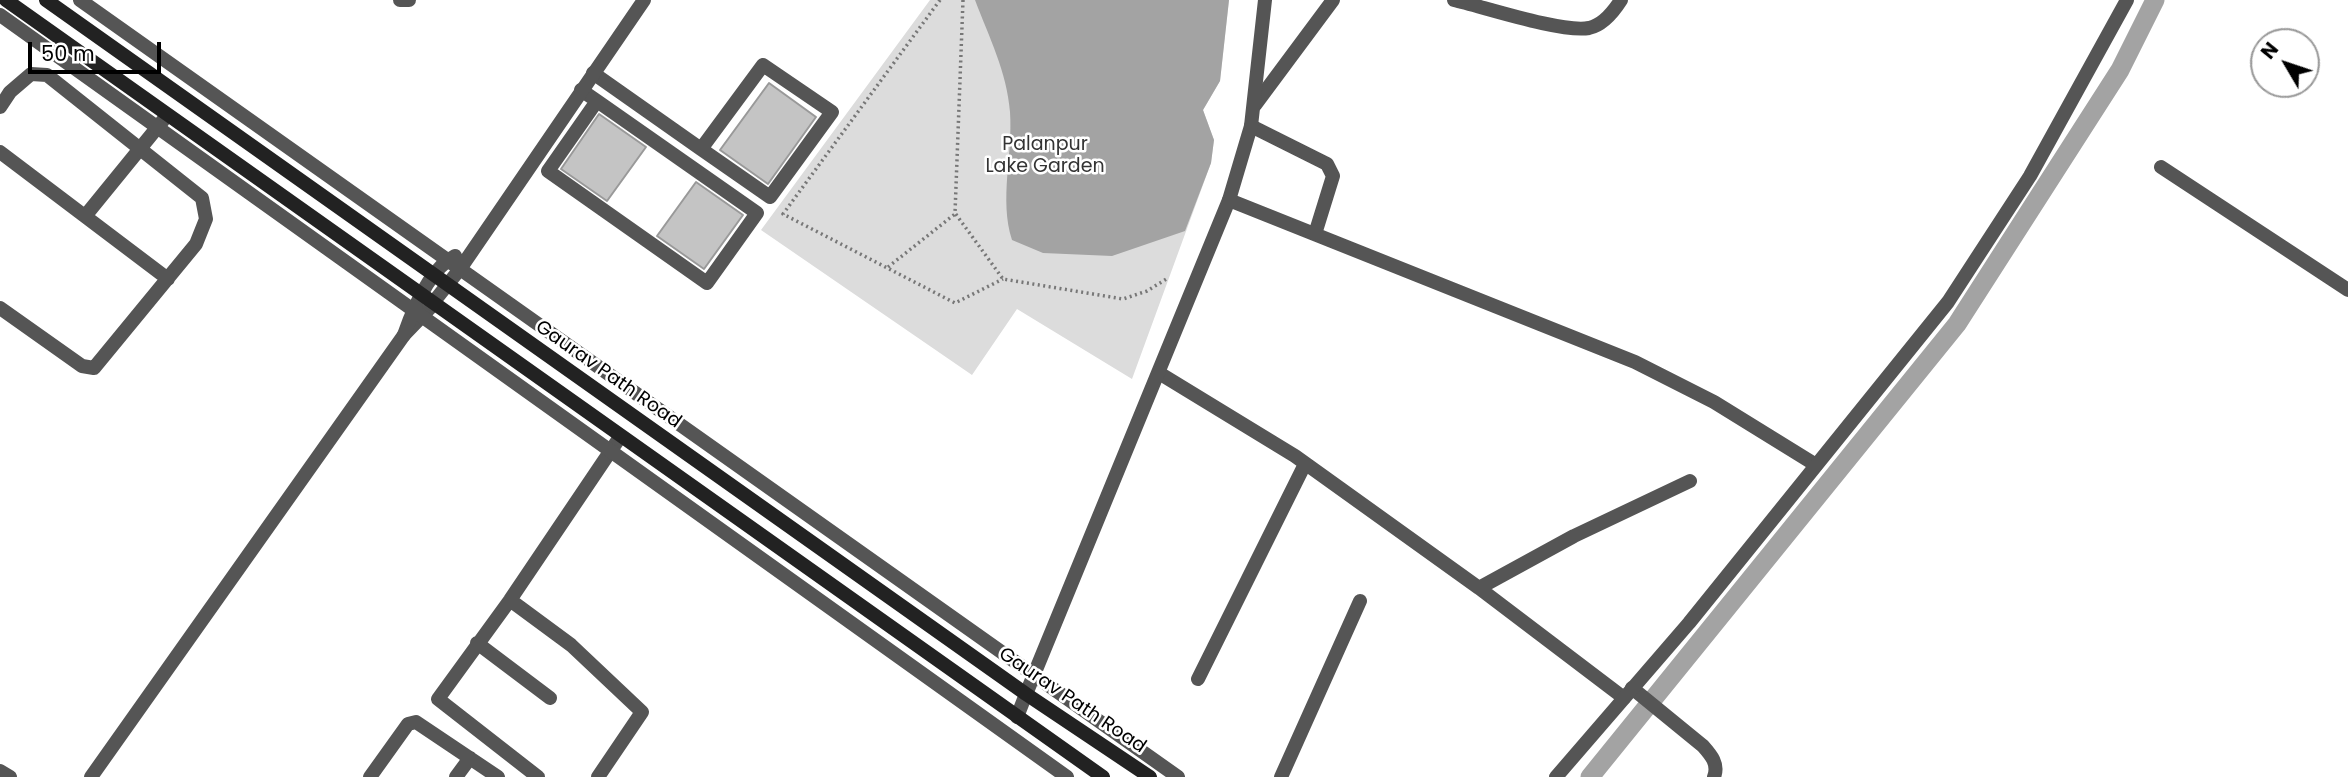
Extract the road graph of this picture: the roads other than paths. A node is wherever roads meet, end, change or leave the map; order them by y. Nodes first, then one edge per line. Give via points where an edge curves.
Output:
1 (5, 0) edge
2 (46, 0) edge
3 (79, 0) edge
4 (400, 0) edge
5 (409, 0) edge
6 (644, 0) edge
7 (1265, 0) edge
8 (1333, 0) edge
9 (1454, 0) edge
10 (1621, 0) edge
11 (2127, 0) edge
12 (0, 15) edge
13 (593, 73) junction
14 (581, 90) junction
15 (597, 101) junction
16 (1255, 105) junction
17 (0, 107) edge
18 (163, 121) junction
19 (1251, 126) junction
20 (141, 149) junction
21 (701, 149) junction
22 (0, 152) edge
23 (2161, 167) dead end
24 (1229, 200) junction
25 (86, 215) junction
26 (1315, 234) junction
27 (472, 247) junction
28 (447, 260) junction
29 (460, 269) junction
30 (435, 275) junction
31 (168, 279) junction
32 (448, 285) junction
33 (2348, 290) edge
34 (422, 306) junction
35 (0, 308) edge
36 (1159, 373) junction
37 (620, 437) junction
38 (609, 452) junction
39 (1305, 464) junction
40 (1816, 465) junction
41 (1690, 481) dead end
42 (1479, 588) junction
43 (510, 600) junction
44 (1360, 601) dead end
45 (477, 643) junction
46 (1034, 674) junction
47 (1198, 679) dead end
48 (1026, 694) junction
49 (1632, 694) junction
50 (550, 698) dead end
51 (1017, 717) junction
52 (470, 758) junction
53 (0, 771) edge
54 (10, 777) edge
55 (91, 777) edge
56 (370, 777) edge
57 (456, 777) edge
58 (498, 777) edge
59 (538, 777) edge
60 (598, 777) edge
61 (1067, 777) edge
62 (1103, 777) edge
63 (1150, 777) edge
64 (1178, 777) edge
65 (1281, 777) edge
66 (1556, 777) edge
67 (1714, 777) edge

1 - 18 main road
2 - 30 main road, Gaurav Path Road
3 - 28 street
4 - 5 street
6 - 13 street
7 - 16 street
8 - 16 street
9 - 10 street via 1589,28 1608,18
11 - 40 street via 2030,176 1948,302
12 - 18 street
13 - 14 street
13 - 21 street
14 - 15 street
14 - 27 street
15 - 15 street via 757,213 707,283 548,170
16 - 19 street
17 - 20 street via 30,74 47,75
18 - 20 street
18 - 34 main road
19 - 24 street
19 - 26 street via 1332,169
20 - 25 street
20 - 31 street via 202,198 206,219 196,244
21 - 21 street via 764,65 832,112 770,197
22 - 25 street
23 - 33 street
24 - 26 street
24 - 36 street
25 - 31 street
26 - 40 street via 1635,362 1714,401
27 - 28 street
27 - 29 street
28 - 29 street
28 - 30 street
29 - 32 street
29 - 46 street
30 - 32 main road, Gaurav Path Road
30 - 34 street
31 - 35 street via 94,368 82,366
32 - 34 street
32 - 48 main road, Gaurav Path Road
34 - 37 main road
34 - 38 street
34 - 55 street
36 - 39 street
36 - 46 street
37 - 38 street
37 - 51 main road
38 - 43 street
38 - 61 street
39 - 42 street
39 - 47 street
40 - 49 street
41 - 42 street
42 - 49 street
43 - 45 street
43 - 60 street via 571,645 642,712
44 - 65 street
45 - 50 street
45 - 59 street via 438,699
46 - 48 street
46 - 64 street
48 - 51 street
48 - 63 main road, Gaurav Path Road
49 - 66 street
49 - 67 street via 1703,746 1713,757
51 - 62 main road
52 - 56 street via 416,722 408,724
52 - 57 street
52 - 58 street
53 - 54 street

